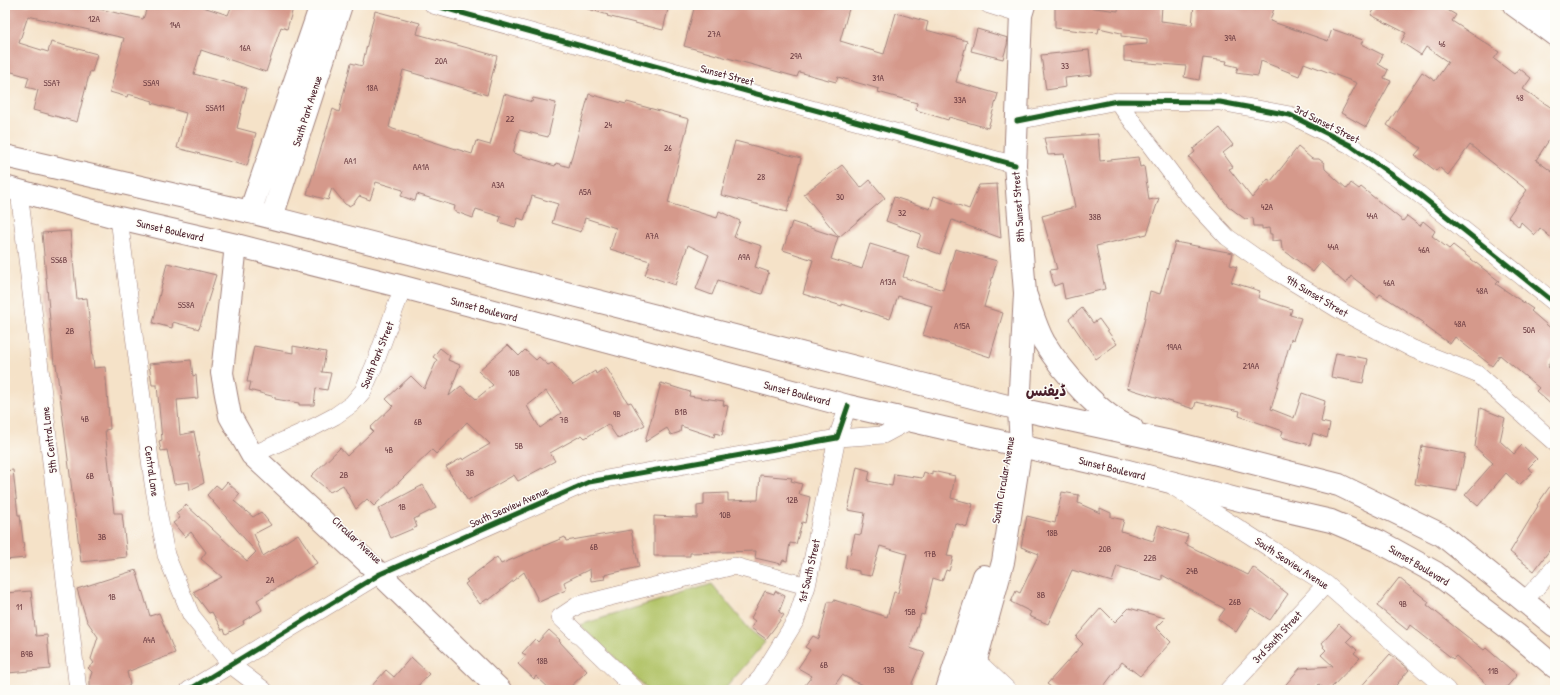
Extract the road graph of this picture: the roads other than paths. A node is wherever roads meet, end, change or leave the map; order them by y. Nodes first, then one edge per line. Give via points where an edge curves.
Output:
1 (321, 5) edge
2 (342, 5) edge
3 (434, 5) edge
4 (989, 5) edge
5 (1514, 5) edge
6 (1555, 8) edge
7 (1023, 10) edge
8 (1551, 32) edge
9 (1118, 101) junction
10 (1017, 121) junction
11 (5, 156) edge
12 (1015, 165) junction
13 (12, 189) edge
14 (250, 212) junction
15 (272, 217) junction
16 (119, 218) junction
17 (236, 245) junction
18 (403, 287) junction
19 (1024, 293) junction
20 (1555, 303) edge
21 (848, 406) junction
22 (1019, 409) junction
23 (909, 421) junction
24 (837, 438) junction
25 (1171, 442) junction
26 (1555, 443) edge
27 (1014, 445) junction
28 (252, 455) junction
29 (1164, 481) junction
30 (1555, 567) edge
31 (380, 574) junction
32 (1326, 584) junction
33 (807, 586) junction
34 (1524, 600) junction
35 (1555, 626) edge
36 (231, 665) junction
37 (1555, 667) edge
38 (973, 679) edge
39 (78, 690) edge
40 (189, 690) edge
41 (264, 690) edge
42 (500, 690) edge
43 (636, 690) edge
44 (749, 690) edge
45 (947, 690) edge
46 (1008, 690) edge
47 (1228, 690) edge
48 (1447, 690) edge

1 - 14 main road, South Park Avenue
2 - 15 main road, South Park Avenue
3 - 12 street, Sunset Street
4 - 7 street
5 - 8 main road
6 - 8 main road via 1547,11 1543,17 1543,24
7 - 10 main road, 8th Sunset Street
9 - 10 street, 3rd Sunset Street
9 - 20 street, 3rd Sunset Street via 1220,102 1290,115 1350,145 1415,191
9 - 26 street, 9th Sunset Street via 1186,193 1226,237 1275,271 1341,311 1413,349 1477,374
10 - 12 main road, 8th Sunset Street
11 - 14 main road
12 - 19 main road, 8th Sunset Street
13 - 16 main road, Sunset Boulevard
13 - 39 street, 5th Central Lane
14 - 15 main road
15 - 22 main road
16 - 17 main road, Sunset Boulevard
16 - 36 street, Central Lane via 153,483 166,555 191,615
17 - 18 main road, Sunset Boulevard
17 - 28 main road via 222,372 230,416
18 - 21 main road, Sunset Boulevard
18 - 28 street, South Park Street via 374,366 363,391 352,404 323,423
19 - 22 main road, 8th Sunset Street
19 - 25 main road via 1044,342 1070,377 1096,404 1121,424
21 - 23 main road, Sunset Boulevard
21 - 24 street
22 - 25 main road
22 - 27 main road, South Circular Avenue
23 - 24 street, South Seaview Avenue via 883,435
23 - 27 main road, Sunset Boulevard
24 - 31 street, South Seaview Avenue via 589,482
24 - 33 street, 1st South Street
25 - 34 main road via 1339,485 1442,535
27 - 29 main road, Sunset Boulevard
27 - 38 main road, South Circular Avenue via 1003,562
27 - 45 main road, South Circular Avenue via 990,555
28 - 31 main road, Circular Avenue
29 - 32 street, South Seaview Avenue
29 - 37 main road, Sunset Boulevard via 1331,521 1378,541 1436,573
30 - 34 street
31 - 36 street, South Seaview Avenue
31 - 42 main road, Circular Avenue
32 - 47 street, 3rd South Street
32 - 48 street, South Seaview Avenue
33 - 43 street via 734,566 578,605 560,617
33 - 44 street, 1st South Street via 796,620 761,677
34 - 35 main road
36 - 40 street, South Seaview Avenue
36 - 41 street, Central Lane
38 - 46 street

